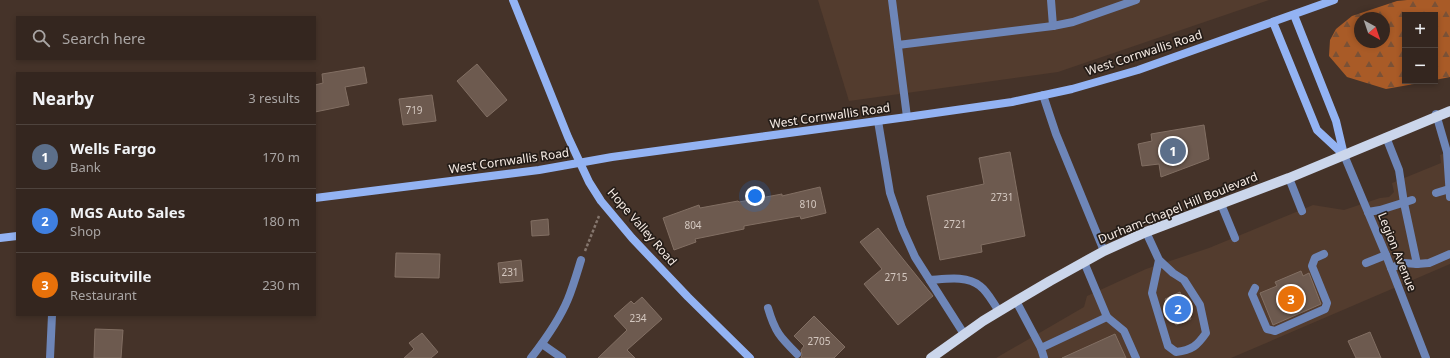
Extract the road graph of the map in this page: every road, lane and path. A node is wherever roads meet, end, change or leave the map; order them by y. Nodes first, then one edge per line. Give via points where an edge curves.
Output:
1 (512, 0) edge
2 (892, 0) edge
3 (1051, 0) edge
4 (1136, 0) edge
5 (1334, 0) edge
6 (1294, 15) junction
7 (1273, 22) junction
8 (1053, 26) junction
9 (898, 45) junction
10 (1043, 95) junction
11 (1450, 112) edge
12 (1437, 116) junction
13 (907, 117) junction
14 (878, 121) junction
15 (1386, 138) junction
16 (1344, 155) junction
17 (580, 163) junction
18 (1289, 178) junction
19 (1436, 193) dead end
20 (1450, 193) edge
21 (316, 198) edge
22 (1408, 202) junction
23 (1221, 204) junction
24 (1302, 211) dead end
25 (1368, 212) junction
26 (599, 215) dead end
27 (1146, 232) junction
28 (16, 236) edge
29 (0, 238) edge
30 (1235, 238) dead end
31 (1104, 251) junction
32 (1324, 254) dead end
33 (1450, 254) edge
34 (1386, 255) junction
35 (581, 260) joint
36 (1159, 260) junction
37 (1084, 262) junction
38 (1366, 263) dead end
39 (1416, 264) junction
40 (1392, 268) junction
41 (930, 280) junction
42 (1255, 288) dead end
43 (1016, 301) junction
44 (768, 308) dead end
45 (999, 311) junction
46 (52, 316) edge
47 (1107, 317) junction
48 (964, 334) junction
49 (542, 344) junction
50 (1041, 348) junction
51 (797, 354) dead end
52 (934, 357) edge
53 (50, 358) edge
54 (531, 358) edge
55 (562, 358) edge
56 (750, 358) edge
57 (1044, 358) edge
58 (1136, 358) edge
59 (1426, 358) edge

1 - 17 street, Hope Valley Road
2 - 9 street
3 - 8 street
4 - 8 street via 1073,22
5 - 6 street, West Cornwallis Road
6 - 7 street, West Cornwallis Road
6 - 16 street, Legion Avenue via 1336,121
7 - 10 street, West Cornwallis Road via 1138,70
7 - 16 street, Legion Avenue via 1316,130
8 - 9 street
9 - 13 street
10 - 13 street, West Cornwallis Road
10 - 31 street via 1056,134
11 - 12 main road, Durham-Chapel Hill Boulevard
12 - 15 main road, Durham-Chapel Hill Boulevard
12 - 20 street via 1447,152
13 - 14 street, West Cornwallis Road
14 - 17 street, West Cornwallis Road
14 - 41 street via 890,193 915,257
15 - 16 main road, Durham-Chapel Hill Boulevard
15 - 22 street
16 - 18 main road, Durham-Chapel Hill Boulevard
16 - 25 street, Legion Avenue
17 - 21 street, West Cornwallis Road
17 - 56 street, Hope Valley Road via 601,201 628,233
18 - 23 main road, Durham-Chapel Hill Boulevard
18 - 24 street
19 - 20 street
22 - 25 street
22 - 39 street
23 - 27 main road, Durham-Chapel Hill Boulevard
23 - 30 street
25 - 34 street, Legion Avenue
26 - 35 path
27 - 31 main road, Durham-Chapel Hill Boulevard
27 - 36 street
28 - 29 street
31 - 37 main road, Durham-Chapel Hill Boulevard
32 - 42 street via 1315,258 1312,266 1327,303 1325,309 1276,331 1267,329 1252,294
33 - 39 street via 1429,263
34 - 38 street
34 - 40 street, Legion Avenue
35 - 49 street via 568,298
36 - 36 street via 1184,280 1200,305 1206,333 1198,344 1187,350 1176,352 1168,346 1162,332 1152,293
37 - 43 main road, Durham-Chapel Hill Boulevard
37 - 47 street
39 - 40 street via 1404,262
40 - 59 street, Legion Avenue
41 - 45 street via 971,280 981,286
41 - 48 street
43 - 45 main road, Durham-Chapel Hill Boulevard
43 - 50 street
44 - 51 street via 772,325
45 - 48 main road, Durham-Chapel Hill Boulevard
46 - 53 street
47 - 50 street
47 - 58 street via 1124,331
48 - 52 main road, Durham-Chapel Hill Boulevard
49 - 54 street
49 - 55 street
50 - 57 street

